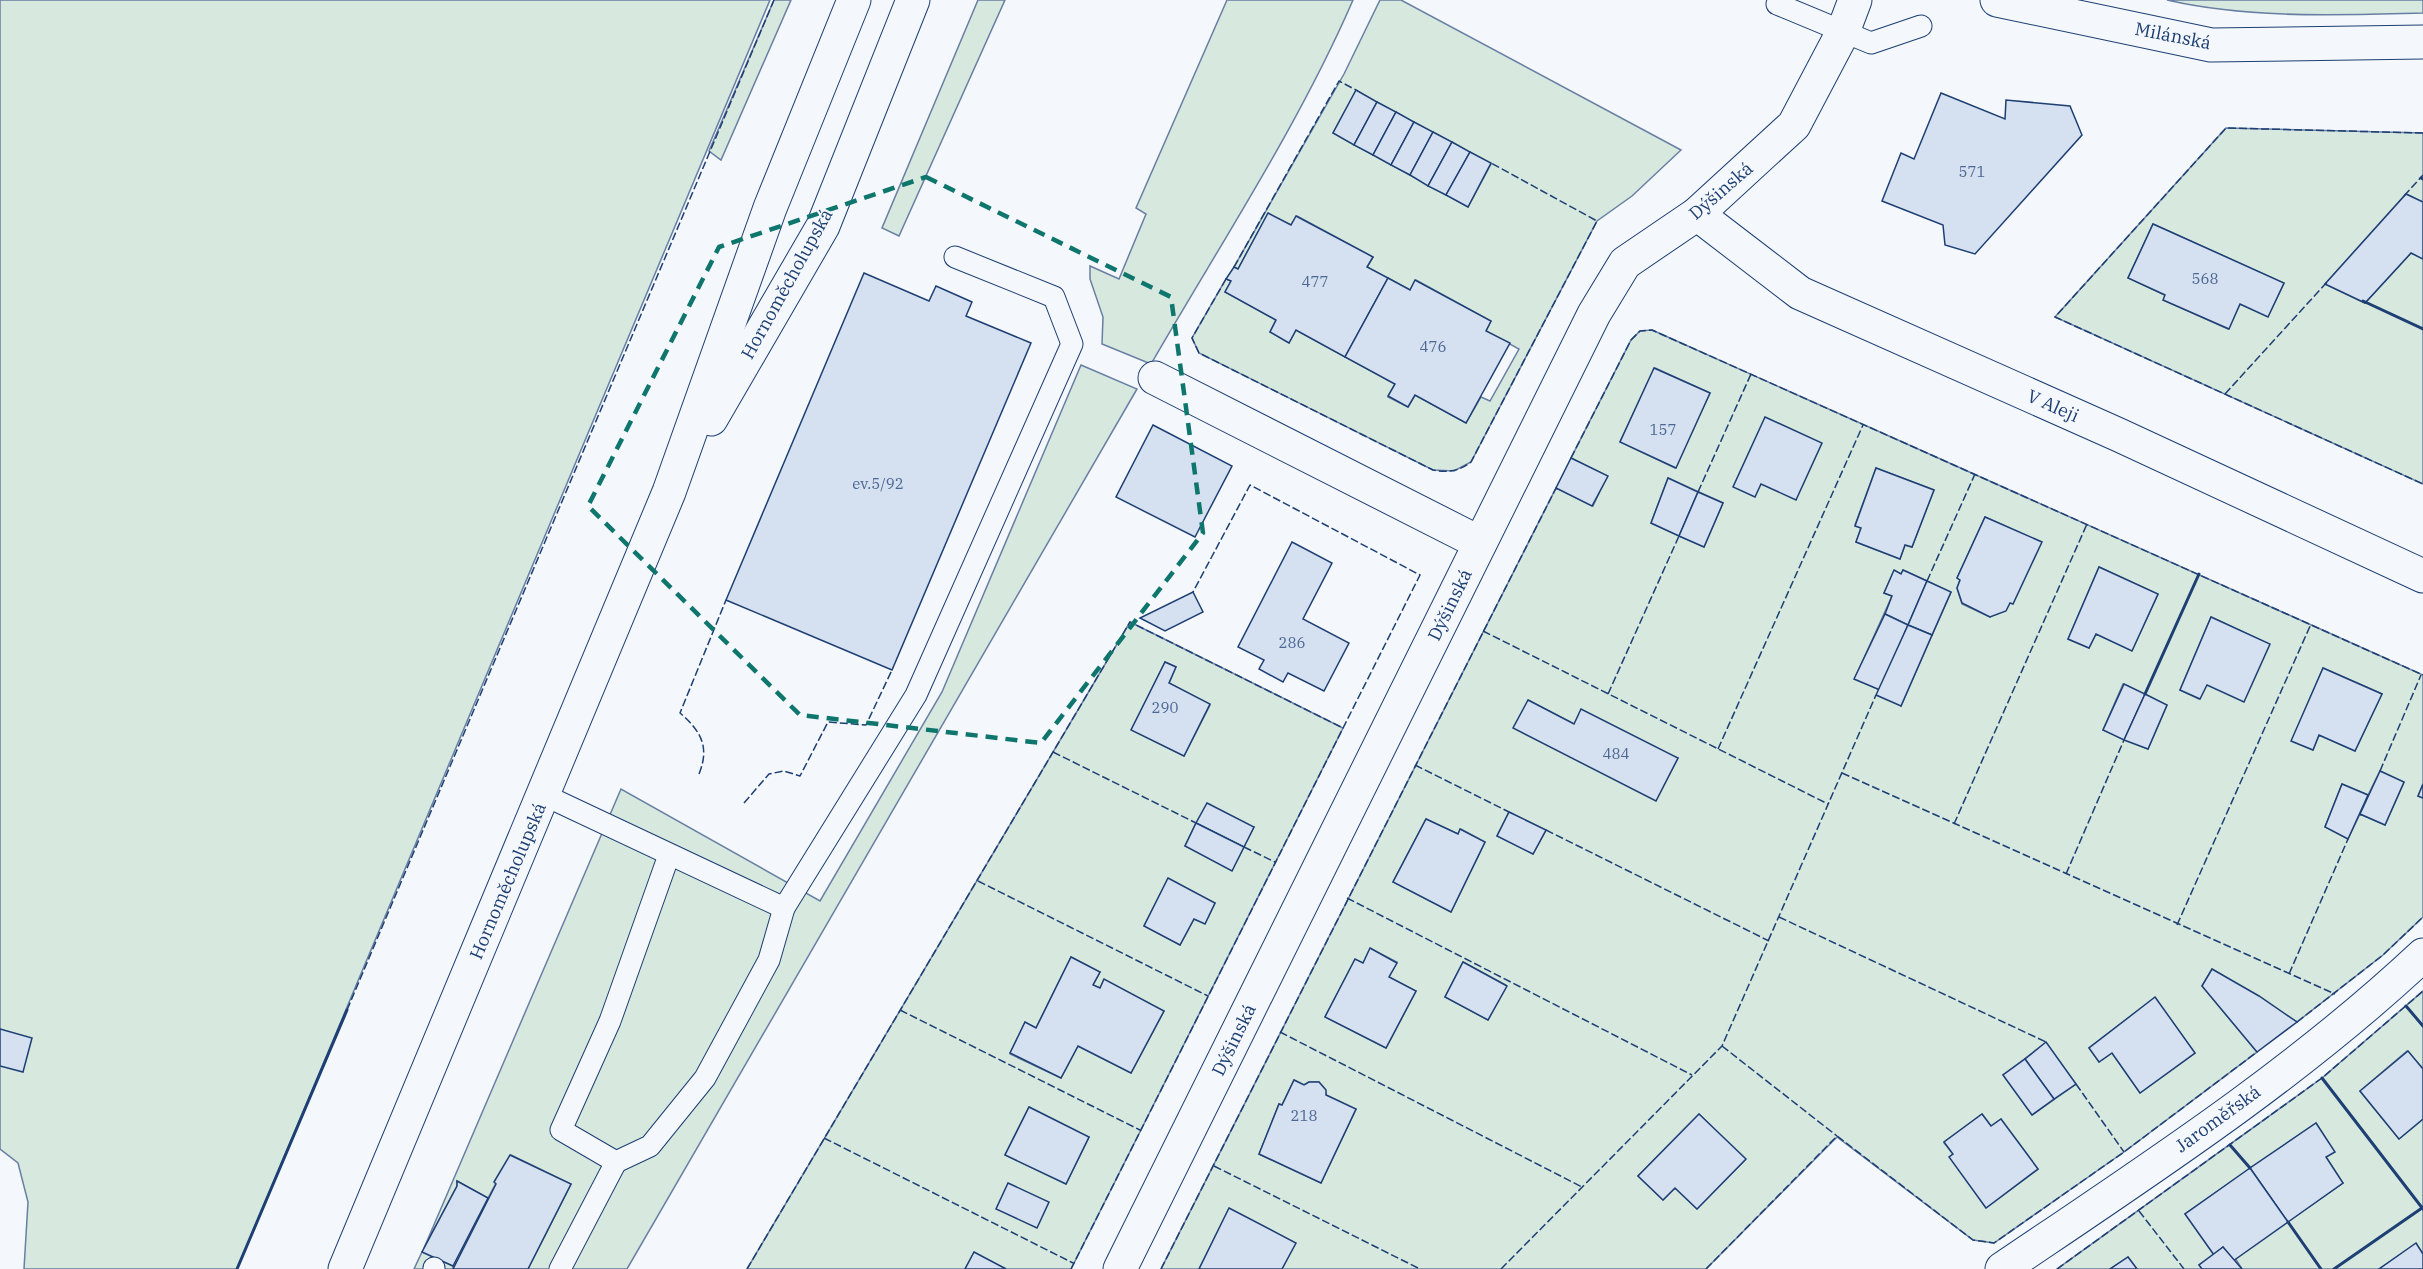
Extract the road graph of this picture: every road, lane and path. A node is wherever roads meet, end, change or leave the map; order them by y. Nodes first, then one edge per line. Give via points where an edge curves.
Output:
1 (854, 0) edge
2 (913, 0) edge
3 (1855, 0) edge
4 (1997, 0) edge
5 (1777, 4) dead end
6 (1921, 26) dead end
7 (1842, 32) junction
8 (2423, 42) edge
9 (1697, 214) junction
10 (955, 257) dead end
11 (1155, 378) dead end
12 (669, 492) junction
13 (1480, 543) junction
14 (2423, 576) edge
15 (544, 795) junction
16 (669, 855) junction
17 (784, 908) junction
18 (2423, 955) edge
19 (616, 1162) junction
20 (345, 1269) edge
21 (560, 1269) edge
22 (1120, 1269) edge
23 (2002, 1269) edge

1 - 12 street, Hornoměcholupská via 770,208
2 - 12 street, Hornoměcholupská via 823,226
3 - 7 street, Dýšinská
4 - 8 street, Milánská via 2211,45
5 - 7 lane
6 - 7 lane via 1871,43
7 - 9 street, Dýšinská via 1794,125
9 - 13 street, Dýšinská via 1625,263 1594,314
9 - 14 street, V Aleji via 1800,293
10 - 17 lane via 1054,297 1072,344 916,695
11 - 13 street
12 - 15 street, Hornoměcholupská
13 - 22 street, Dýšinská
15 - 16 lane
15 - 20 street, Hornoměcholupská
16 - 17 lane
16 - 19 lane via 610,1021 561,1130
17 - 19 lane via 769,960 705,1078 650,1146
18 - 23 street, Jaroměřská via 2370,1005 2308,1054
19 - 21 lane

